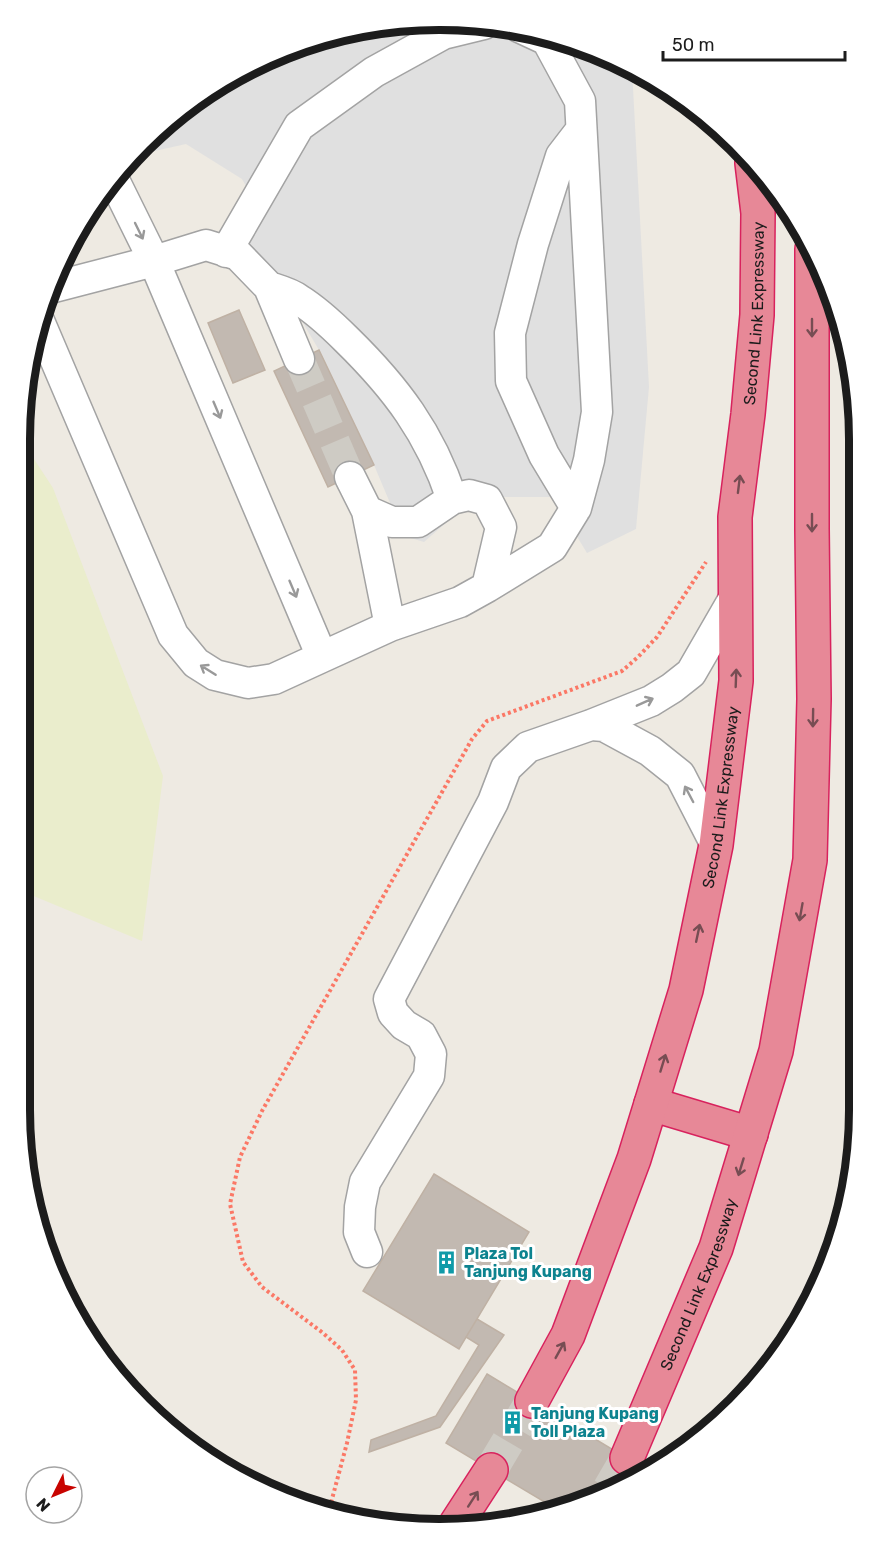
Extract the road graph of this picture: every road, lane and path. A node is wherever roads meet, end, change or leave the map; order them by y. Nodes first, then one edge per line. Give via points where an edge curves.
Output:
1 (457, 31) edge
2 (550, 46) edge
3 (581, 130) junction
4 (754, 177) edge
5 (117, 187) edge
6 (226, 252) junction
7 (154, 261) junction
8 (812, 269) edge
9 (60, 285) edge
10 (268, 287) junction
11 (42, 344) edge
12 (299, 359) tunnel mouth
13 (350, 477) tunnel mouth
14 (452, 499) junction
15 (576, 508) junction
16 (367, 511) junction
17 (487, 587) junction
18 (736, 595) junction
19 (390, 626) junction
20 (322, 657) junction
21 (591, 724) junction
22 (716, 845) junction
23 (651, 1104) junction
24 (751, 1134) junction
25 (367, 1252) dead end
26 (262, 1287) dead end
27 (532, 1401) tunnel mouth
28 (627, 1458) tunnel mouth
29 (491, 1470) tunnel mouth
30 (331, 1504) edge
31 (460, 1518) edge

1 - 6 lane via 443,34 374,72 299,126
2 - 3 lane via 580,101
3 - 15 lane via 597,412
3 - 15 lane via 561,156 510,333 512,381 544,454
18 -> 4 highway, Second Link Expressway via 735,517 758,315 758,213
5 -> 7 lane
6 - 7 lane via 206,245
6 - 10 lane via 238,255
7 - 9 lane
7 -> 20 lane
8 -> 24 highway, Second Link Expressway via 814,699 810,860 776,1051
10 - 12 lane
10 - 14 lane via 296,297 312,308 382,375 426,438
20 -> 11 lane via 274,678 248,683 215,675 196,663 173,635
13 - 16 lane
14 - 16 lane via 418,522 392,522
14 - 17 lane via 469,495 487,500 501,526
15 - 17 lane via 552,547
16 - 19 lane
17 - 19 lane via 460,602
21 -> 18 lane via 651,700 691,673
22 -> 18 highway, Second Link Expressway via 736,681
19 - 20 lane
22 -> 21 lane via 680,775 650,751 604,726
21 - 25 lane via 528,747 506,768 493,802 389,999 393,1013 421,1035 431,1054 429,1076 365,1182 359,1232
23 -> 22 highway, Second Link Expressway via 686,990
23 - 24 highway
27 -> 23 highway, Second Link Expressway via 568,1335
24 -> 28 highway, Second Link Expressway via 716,1248
26 - 30 path via 323,1333 342,1350 355,1370 357,1400
31 -> 29 highway

